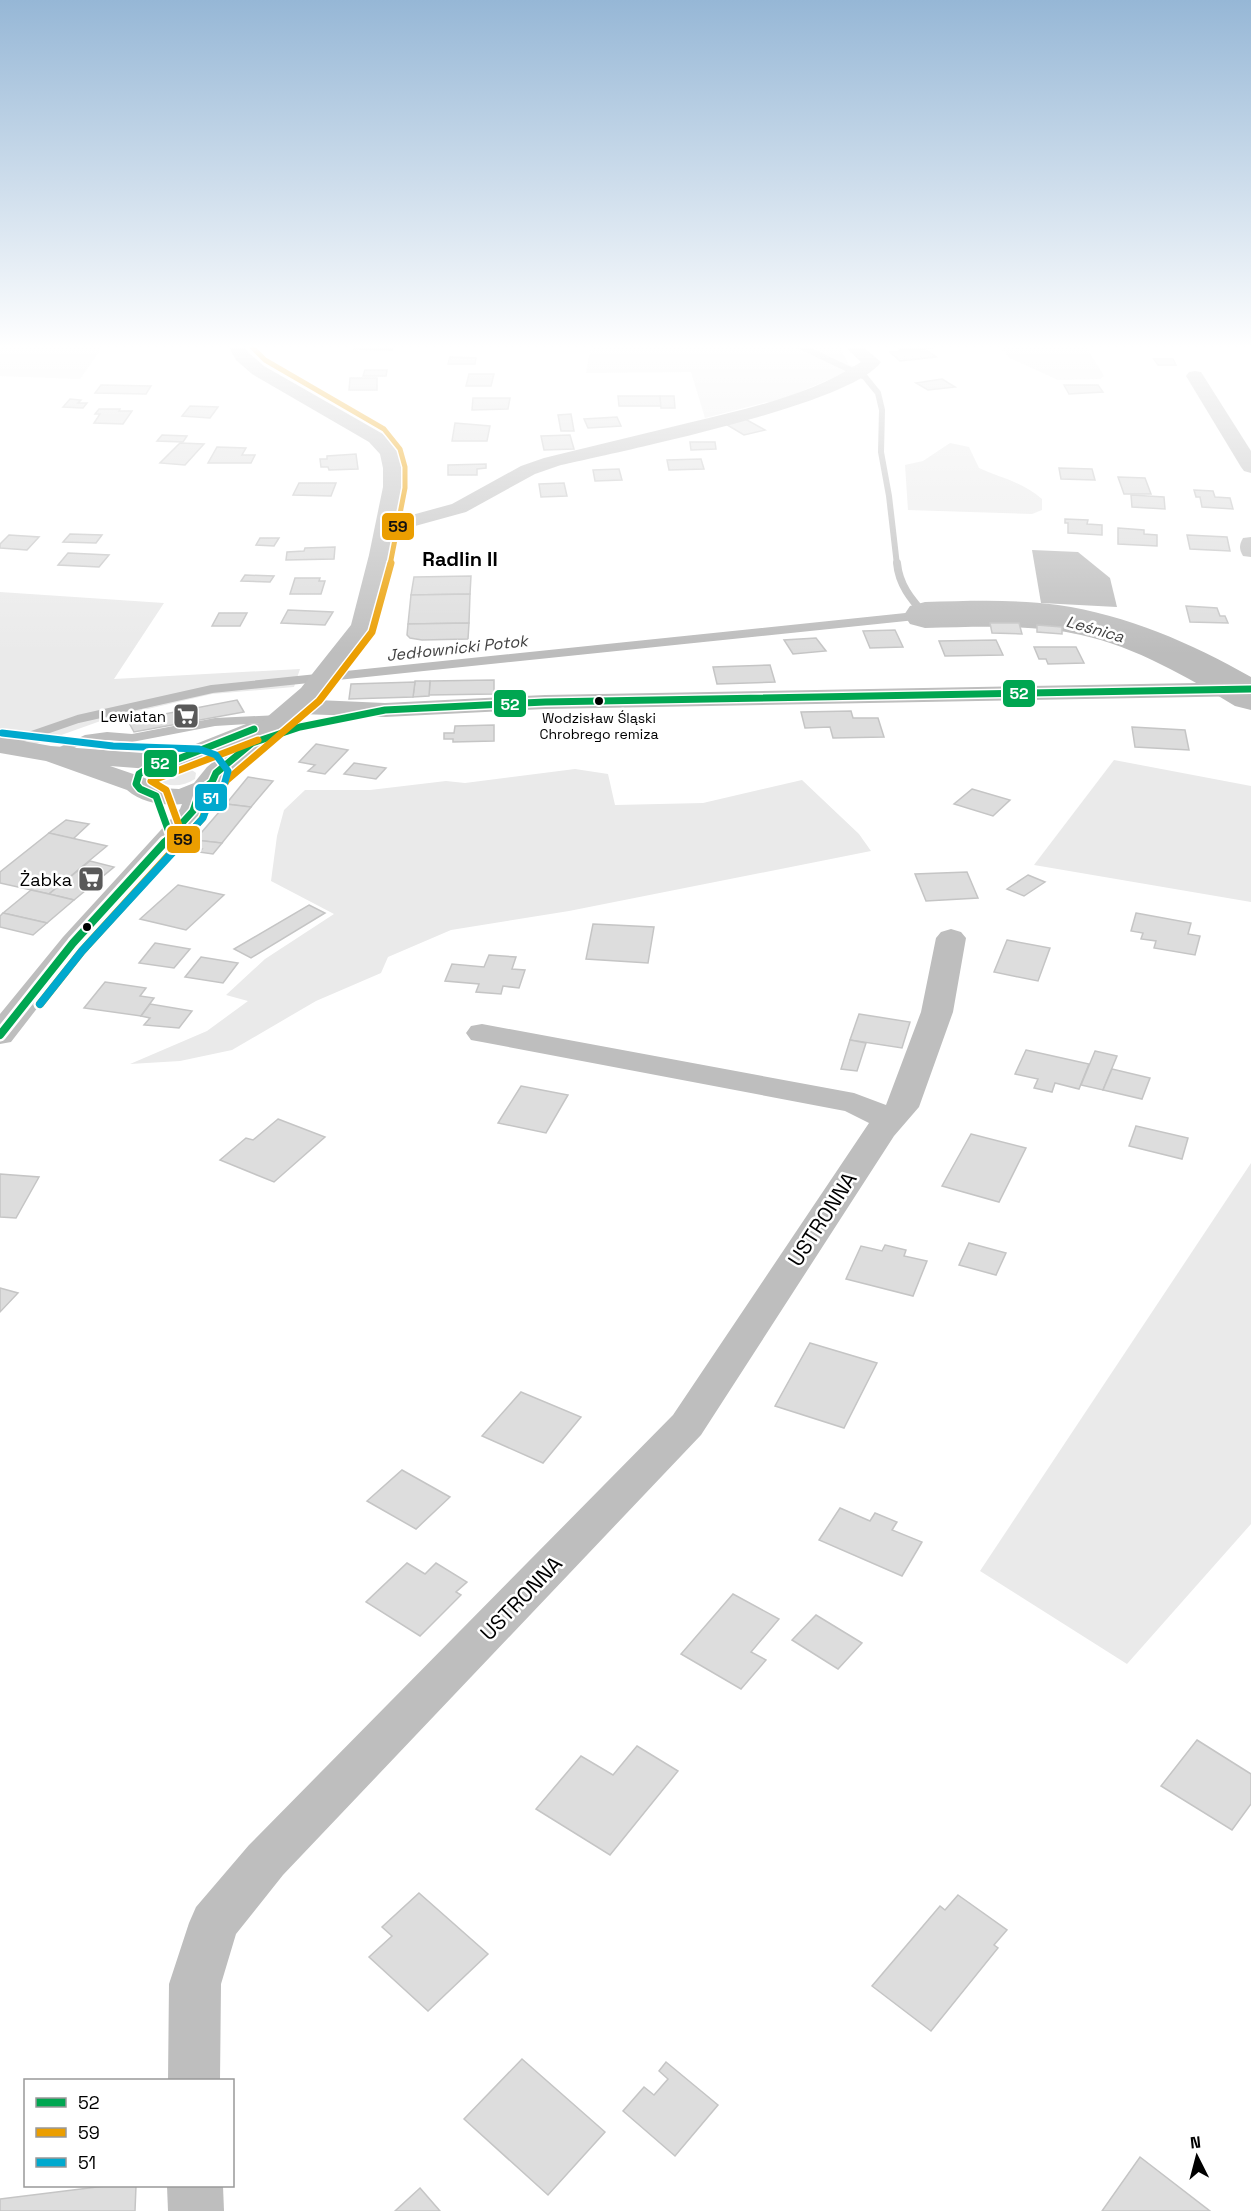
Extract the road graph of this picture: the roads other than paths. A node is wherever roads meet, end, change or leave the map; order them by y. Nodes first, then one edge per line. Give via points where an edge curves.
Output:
1 (385, 448) edge
2 (607, 448) edge
3 (1239, 448) edge
4 (1251, 467) edge
5 (386, 528) junction
6 (1251, 543) edge
7 (1251, 550) edge
8 (1251, 689) edge
9 (295, 706) junction
10 (385, 710) junction
11 (252, 743) junction
12 (0, 745) edge
13 (39, 751) junction
14 (170, 760) junction
15 (208, 782) junction
16 (146, 790) junction
17 (170, 835) junction
18 (951, 938) dead end
19 (31, 997) junction
20 (0, 1000) edge
21 (482, 1033) dead end
22 (0, 1035) edge
23 (891, 1120) junction
24 (194, 2079) edge
25 (195, 2187) edge
26 (196, 2211) edge

1 - 5 street via 393,468
2 - 5 street via 528,470 459,508
3 - 4 street
5 - 9 street via 362,626 336,662
6 - 7 street
8 - 10 street via 545,702
9 - 10 street
9 - 11 street
9 - 13 lane via 132,738 85,739
9 - 14 street
10 - 11 street via 300,727
11 - 15 street
12 - 13 street
13 - 14 street
13 - 16 street
14 - 15 street via 208,764
14 - 16 street via 145,769 136,779
15 - 16 street via 179,796
15 - 17 street via 193,811
16 - 17 street
17 - 19 street via 73,943
18 - 23 street, USTRONNA via 937,1012 902,1107
19 - 20 street
19 - 22 street
21 - 23 street via 854,1103
23 - 24 street, USTRONNA via 687,1425 266,1860 214,1923 195,1984
25 - 26 street

